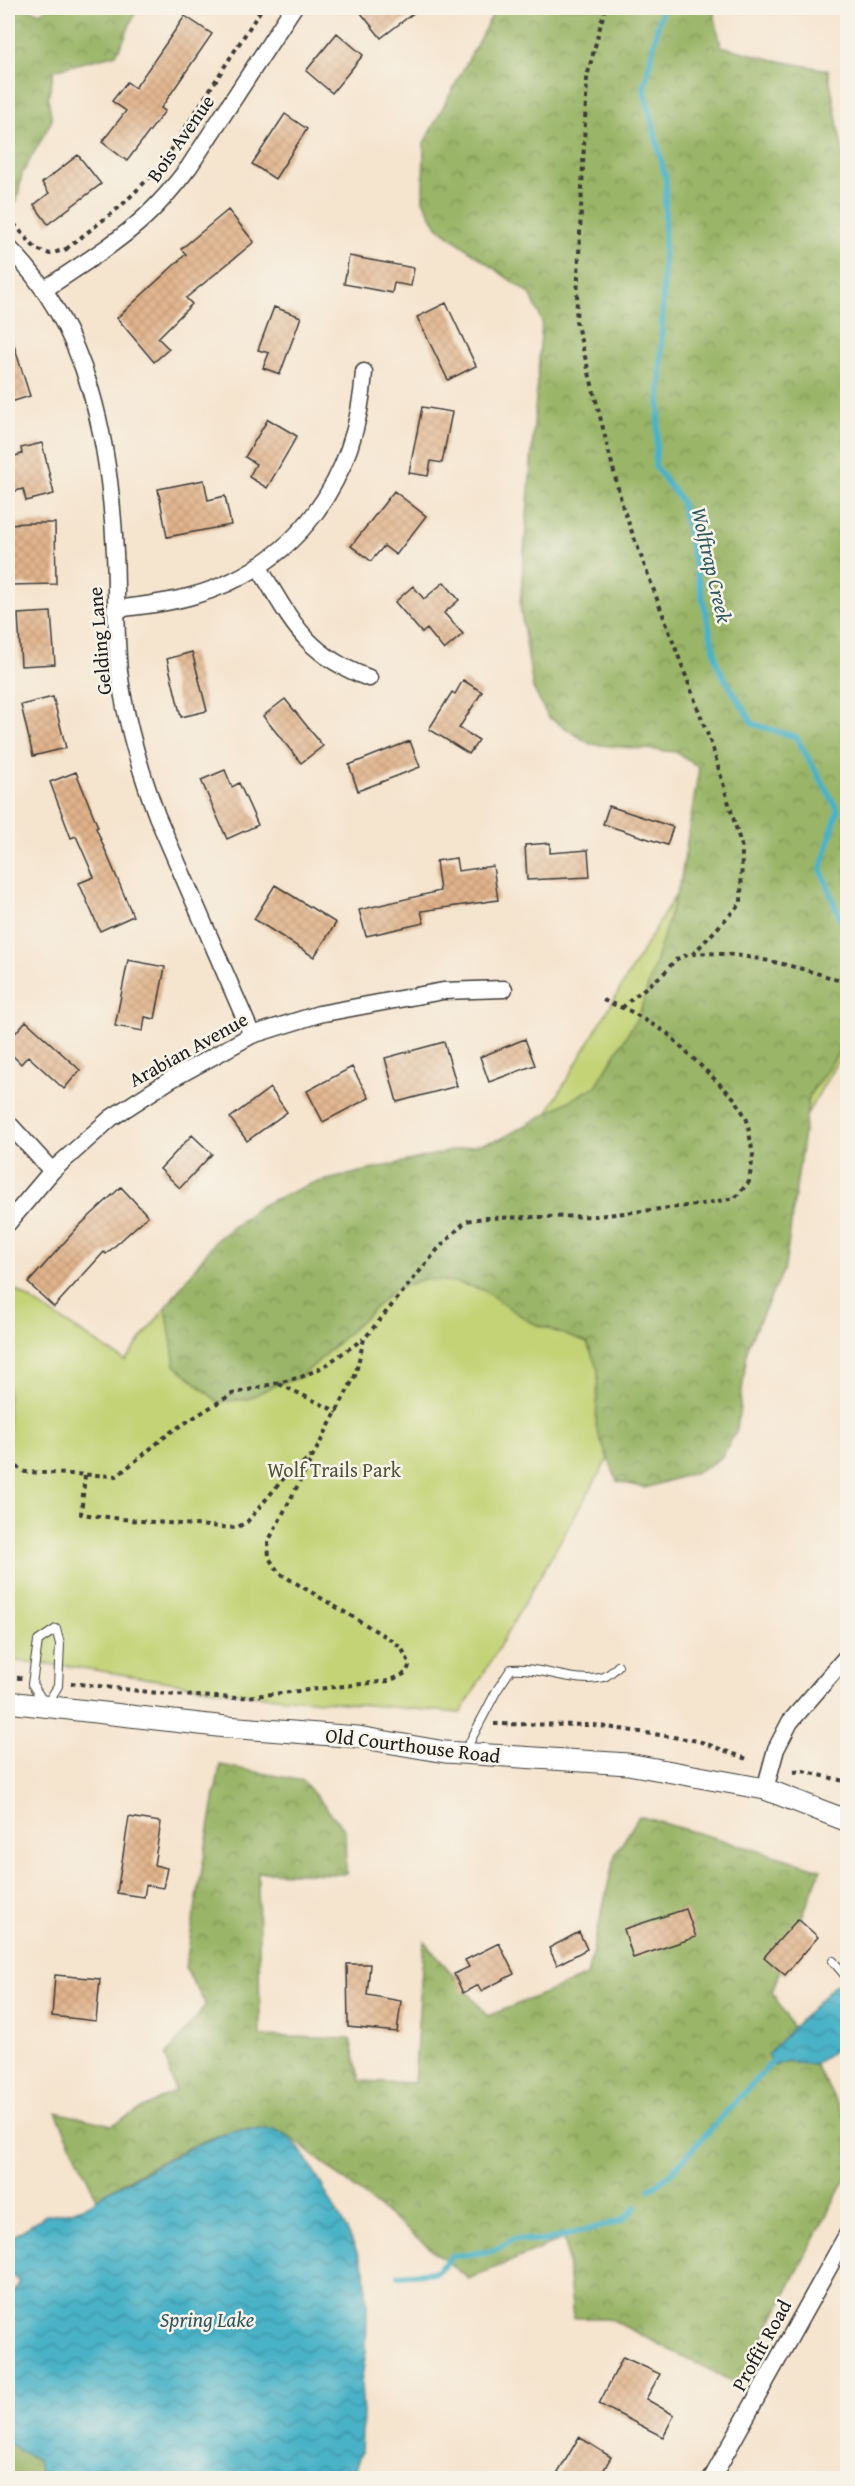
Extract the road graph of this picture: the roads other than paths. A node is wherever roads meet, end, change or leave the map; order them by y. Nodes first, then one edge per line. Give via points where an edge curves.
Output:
1 (293, 8) edge
2 (8, 247) edge
3 (45, 289) junction
4 (364, 372) dead end
5 (258, 566) junction
6 (115, 609) junction
7 (369, 678) dead end
8 (504, 989) dead end
9 (252, 1035) junction
10 (8, 1123) edge
11 (52, 1171) junction
12 (8, 1222) edge
13 (848, 1655) edge
14 (618, 1666) dead end
15 (8, 1702) edge
16 (46, 1706) junction
17 (464, 1754) junction
18 (765, 1789) junction
19 (848, 1821) edge
20 (833, 1961) dead end
21 (848, 1979) edge
22 (848, 2233) edge
23 (712, 2478) edge

1 - 3 street, Bois Avenue via 175,185 146,216
2 - 3 street, Gelding Lane
3 - 6 street, Gelding Lane via 80,355 94,403 113,517
4 - 5 street via 353,439 327,498 291,540
5 - 6 street via 230,582 194,595
5 - 7 street via 306,640 345,669
6 - 9 street, Gelding Lane via 119,672 145,783
8 - 9 street, Arabian Avenue via 443,992 319,1014
9 - 11 street, Arabian Avenue via 111,1118
10 - 11 street
11 - 12 street, Arabian Avenue
13 - 18 street via 790,1722 776,1749
14 - 17 lane via 606,1676 590,1679 511,1669
15 - 16 street, Old Courthouse Road
16 - 16 lane via 58,1682 60,1644 56,1629 38,1641 32,1684
16 - 17 street, Old Courthouse Road via 226,1728 358,1737
17 - 18 street, Old Courthouse Road via 628,1764
18 - 19 street, Old Courthouse Road
20 - 21 lane
22 - 23 street, Proffit Road

